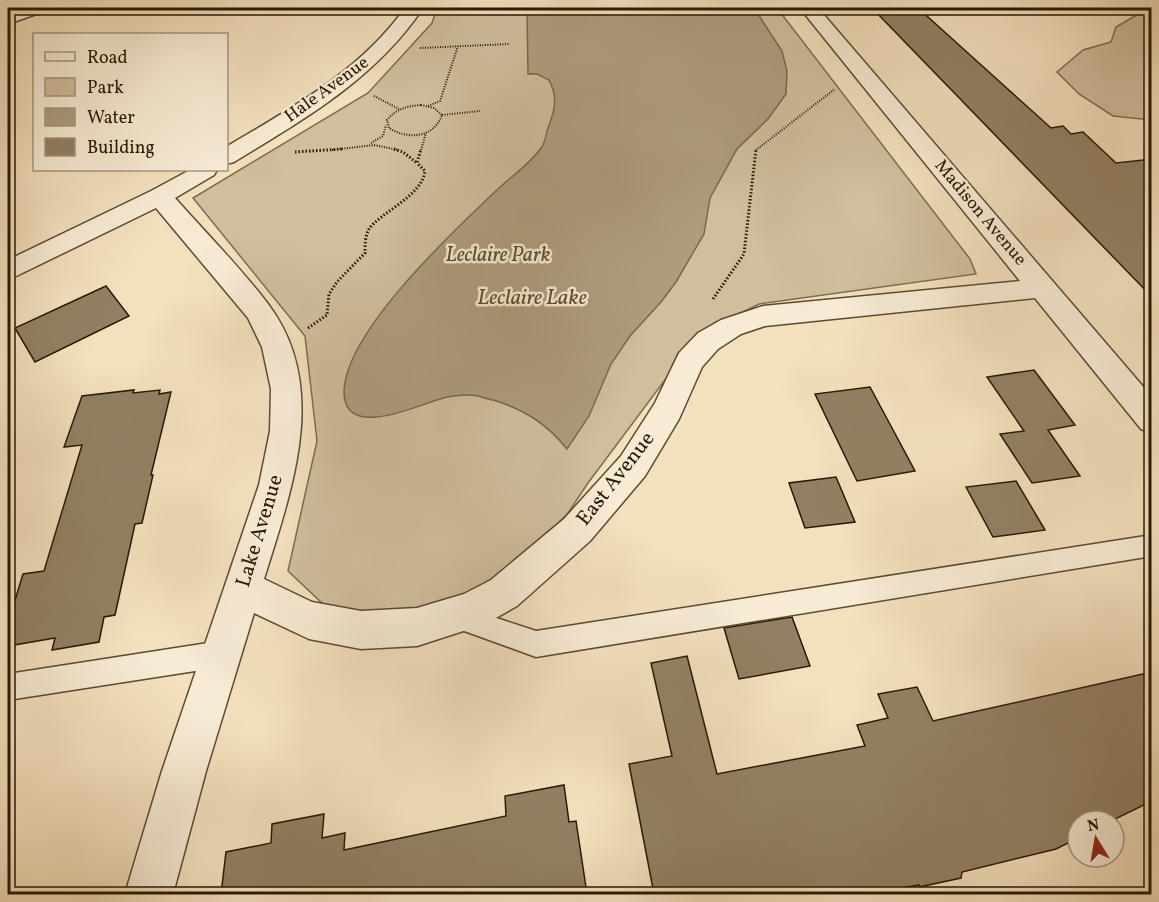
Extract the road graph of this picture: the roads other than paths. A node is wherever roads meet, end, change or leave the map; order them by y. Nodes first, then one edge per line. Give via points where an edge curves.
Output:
1 (36, 8) edge
2 (414, 8) edge
3 (809, 8) edge
4 (8, 19) edge
5 (228, 156) edge
6 (204, 171) edge
7 (160, 196) junction
8 (8, 271) edge
9 (1043, 288) junction
10 (1152, 420) edge
11 (1152, 545) edge
12 (243, 588) junction
13 (453, 616) junction
14 (221, 654) junction
15 (8, 687) edge
16 (149, 894) edge

1 - 4 street
2 - 5 street, Hale Avenue via 386,45 358,70
3 - 9 street, Madison Avenue
6 - 7 street
7 - 8 street
7 - 12 street, Lake Avenue via 259,312 277,347 286,389 286,430 276,485
9 - 10 street, Madison Avenue
9 - 13 street, East Avenue via 763,316 731,327 708,341 690,361 668,410 633,466 577,530 504,593
11 - 13 lane via 536,644
12 - 13 street, East Avenue via 309,620 361,630 417,627
12 - 14 street, Lake Avenue
14 - 15 lane
14 - 16 street, Lake Avenue

